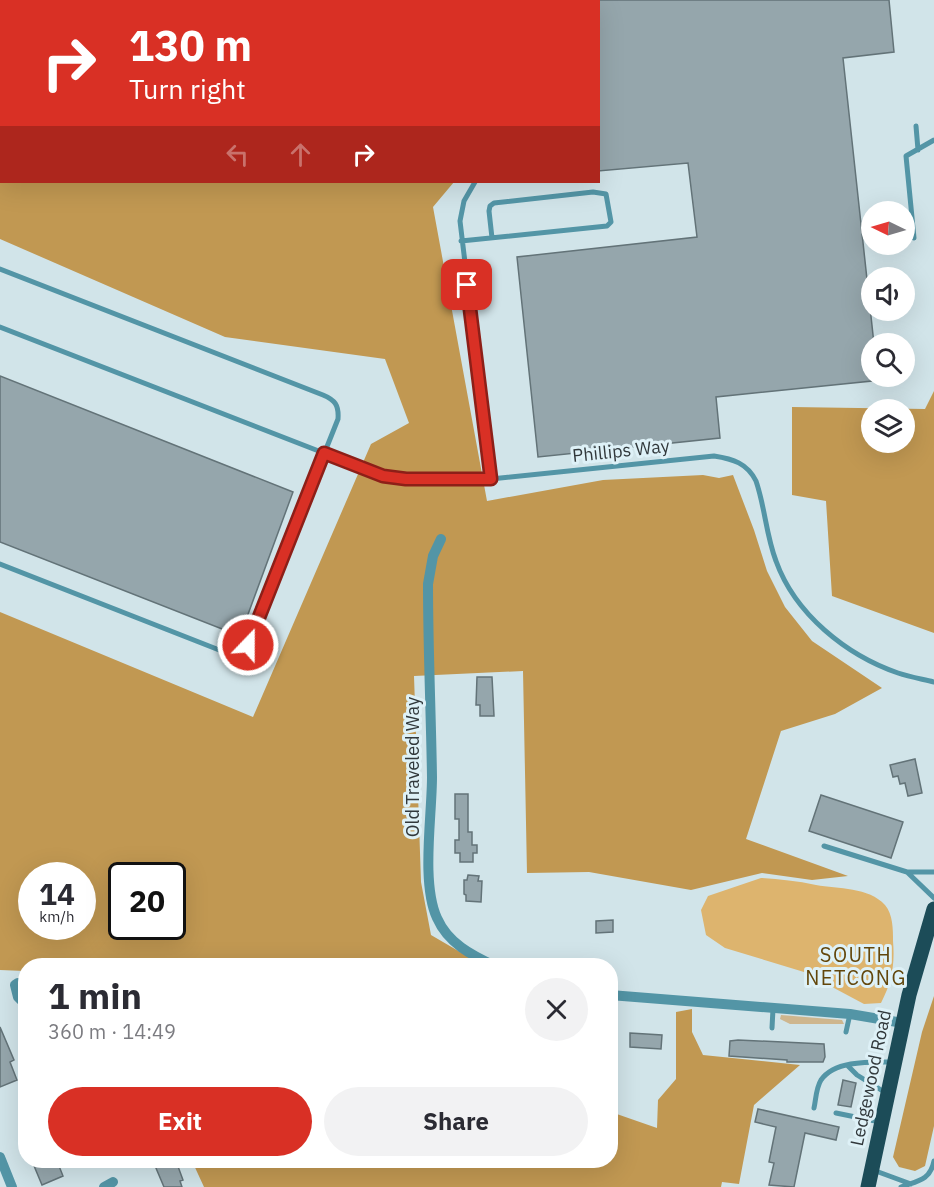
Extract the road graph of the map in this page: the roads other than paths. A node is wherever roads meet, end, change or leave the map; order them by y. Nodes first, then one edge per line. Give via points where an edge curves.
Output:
1 (916, 126) dead end
2 (934, 140) edge
3 (918, 150) junction
4 (474, 183) edge
5 (910, 201) edge
6 (492, 238) junction
7 (462, 241) junction
8 (0, 269) edge
9 (0, 327) edge
10 (324, 453) junction
11 (491, 479) junction
12 (441, 539) dead end
13 (0, 564) edge
14 (934, 682) edge
15 (824, 846) dead end
16 (907, 872) junction
17 (934, 872) edge
18 (934, 898) edge
19 (934, 909) edge
20 (481, 958) edge
21 (18, 983) edge
22 (618, 996) edge
23 (18, 997) edge
24 (773, 1009) junction
25 (850, 1014) junction
26 (903, 1023) junction
27 (772, 1028) dead end
28 (846, 1032) dead end
29 (894, 1062) junction
30 (848, 1066) junction
31 (887, 1094) junction
32 (814, 1108) dead end
33 (836, 1113) dead end
34 (881, 1123) junction
35 (0, 1157) edge
36 (934, 1161) edge
37 (871, 1169) junction
38 (911, 1184) junction
39 (12, 1187) edge
40 (868, 1187) edge
41 (901, 1187) edge

1 - 3 lane
2 - 3 lane
3 - 5 lane via 906,156
4 - 7 lane via 460,214
6 - 6 lane via 608,226 611,222 606,194 592,192 494,203 489,212
6 - 7 lane
7 - 11 lane
8 - 10 lane via 334,400 339,408 338,419
9 - 10 lane, Phillips Way
10 - 11 lane, Phillips Way via 383,476
10 - 13 lane via 248,645 241,653 232,654
11 - 14 lane, Phillips Way via 714,456 737,461 751,471 756,481 776,562 811,616 858,654 899,673
12 - 20 street, Old Traveled Way via 433,556 428,585 432,906 454,942
15 - 16 lane
16 - 17 lane
16 - 18 lane
19 - 26 main road, Ledgewood Road
21 - 23 street
22 - 24 street
24 - 25 street
24 - 27 lane
25 - 26 street
25 - 28 lane
26 - 29 main road, Ledgewood Road
29 - 30 lane
29 - 31 main road, Ledgewood Road
30 - 31 lane
30 - 32 lane via 834,1069 823,1078
31 - 34 main road, Ledgewood Road
33 - 34 lane
34 - 37 main road, Ledgewood Road
35 - 39 street
36 - 38 lane via 924,1180
37 - 38 lane
37 - 40 main road, Ledgewood Road
38 - 41 lane

